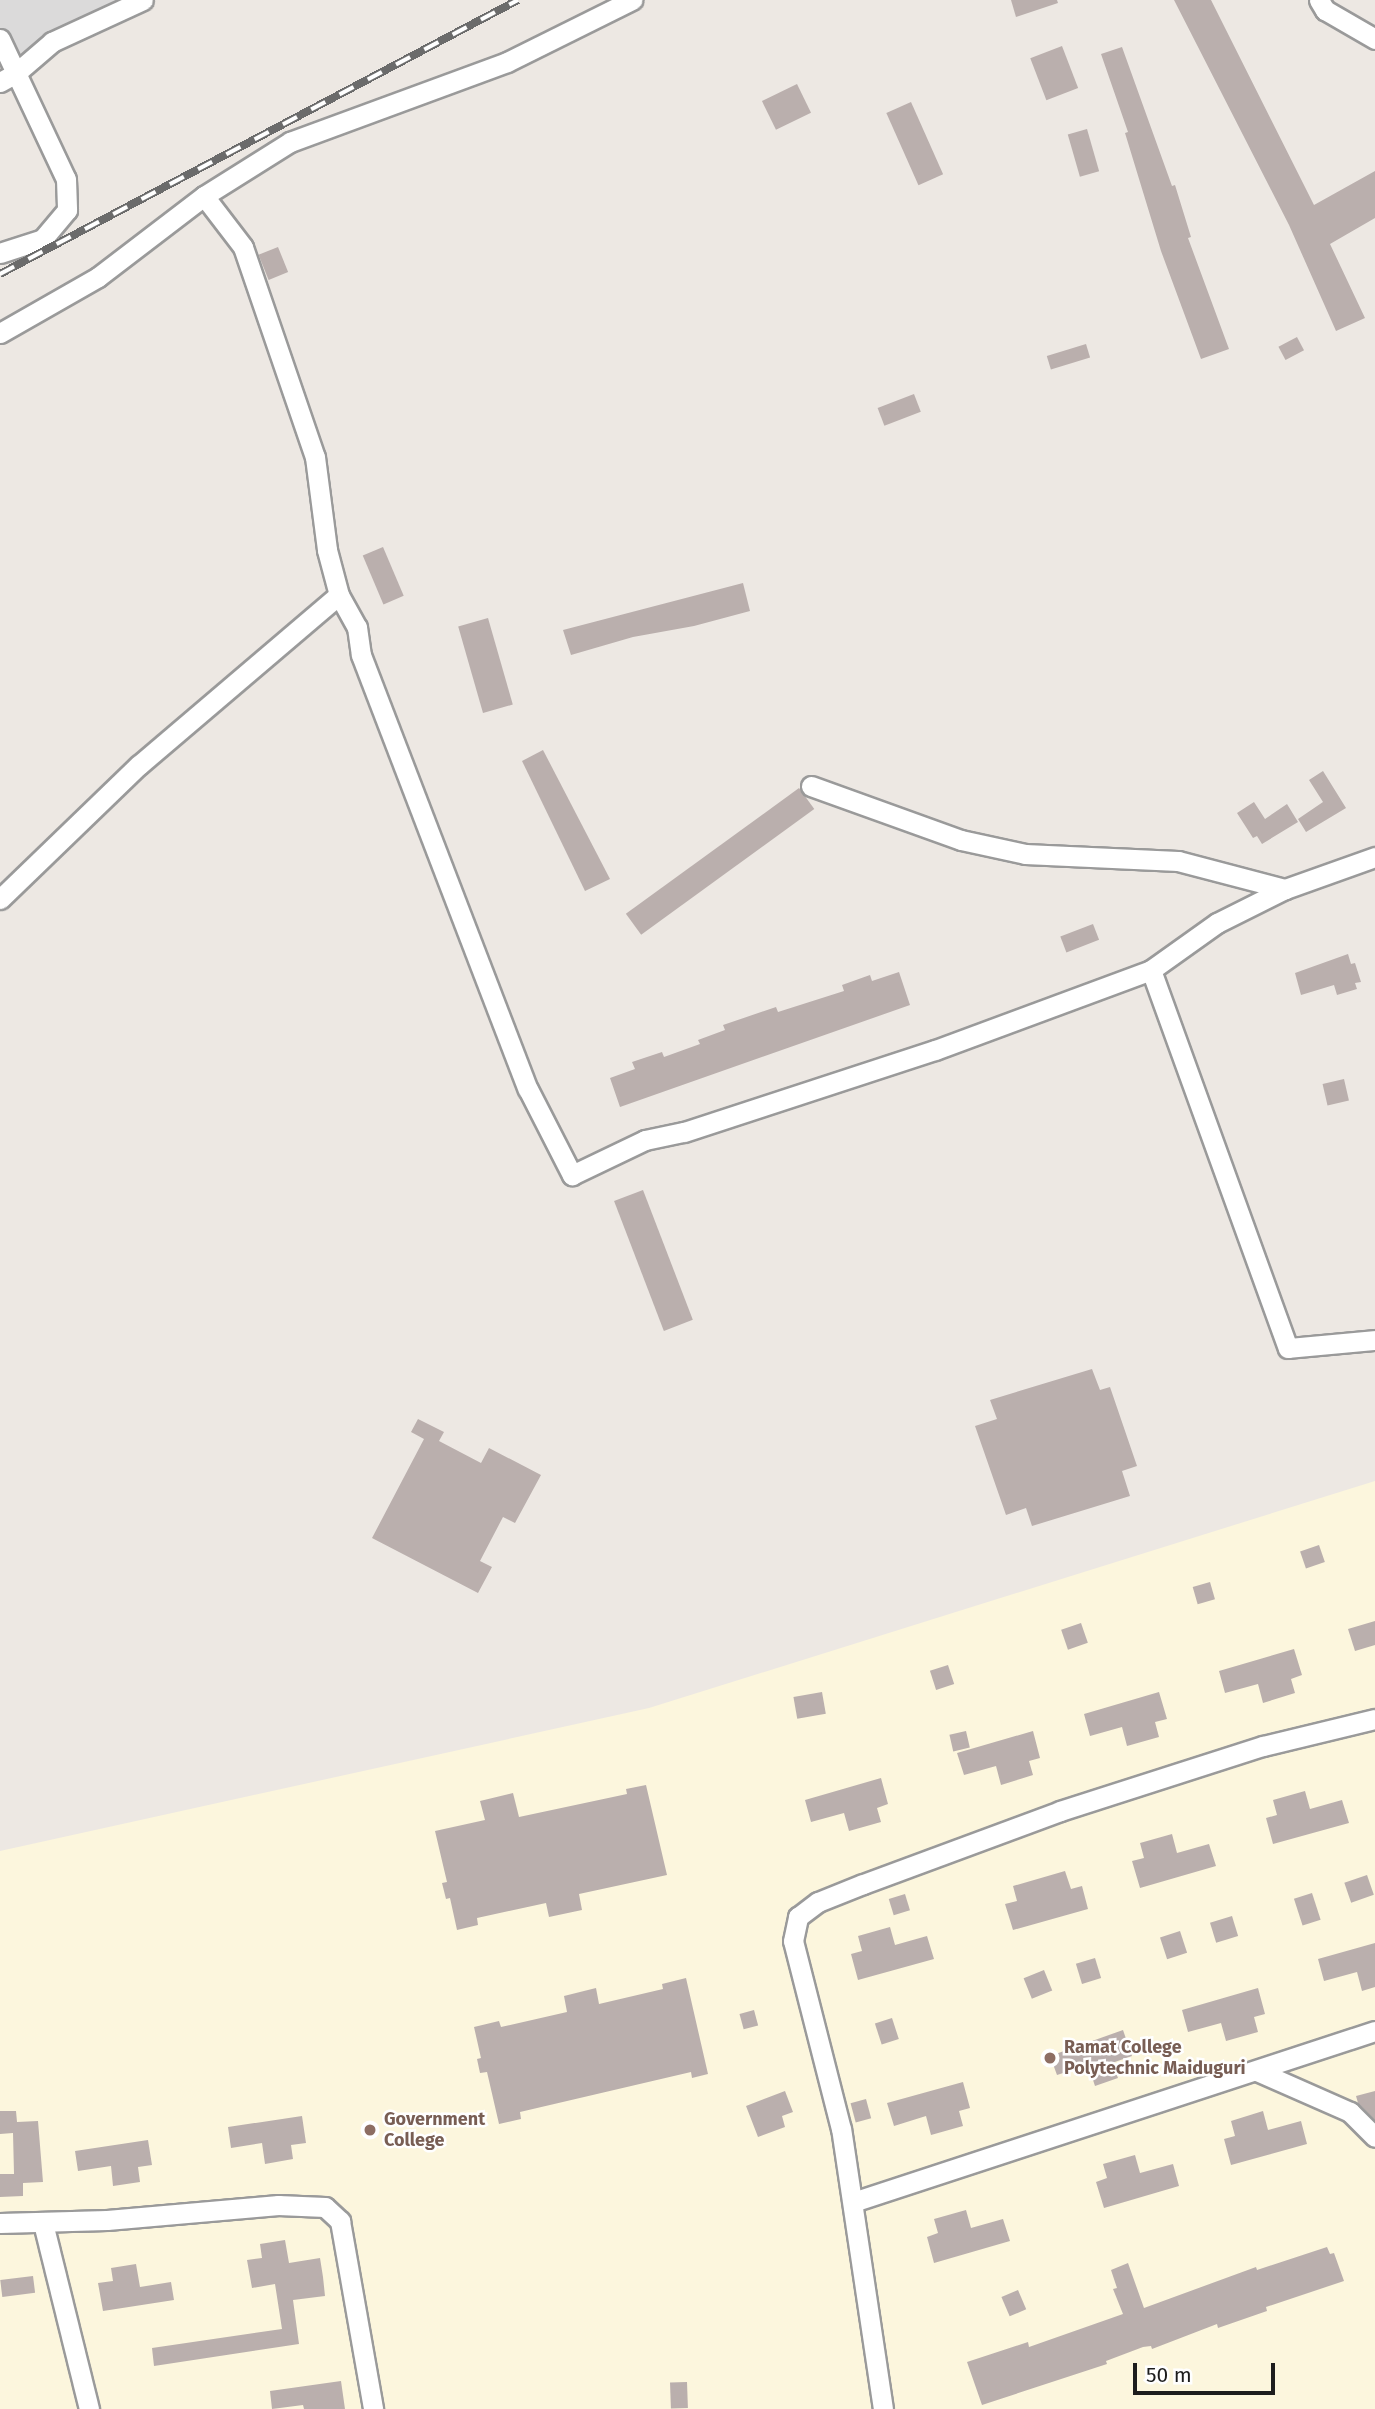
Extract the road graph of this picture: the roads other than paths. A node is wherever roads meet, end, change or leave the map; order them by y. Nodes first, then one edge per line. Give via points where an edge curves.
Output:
1 (143, 0) edge
2 (632, 0) edge
3 (1319, 0) edge
4 (0, 39) edge
5 (1375, 39) edge
6 (8, 77) edge
7 (204, 196) junction
8 (0, 253) edge
9 (0, 333) edge
10 (339, 595) junction
11 (811, 786) dead end
12 (1375, 857) edge
13 (1285, 889) junction
14 (0, 899) edge
15 (1151, 970) junction
16 (1375, 1340) edge
17 (1375, 1719) edge
18 (1375, 2031) edge
19 (1257, 2071) junction
20 (1375, 2137) edge
21 (853, 2202) junction
22 (0, 2222) edge
23 (43, 2223) junction
24 (89, 2409) edge
25 (373, 2409) edge
26 (883, 2409) edge

1 - 6 street via 51,42
2 - 7 street via 507,62 290,142
3 - 5 street via 1325,9
4 - 6 street
6 - 8 street via 66,179 67,210 43,239
7 - 9 street via 98,277
7 - 10 street via 243,247 315,457 327,551
10 - 14 street via 139,765
10 - 15 street via 358,627 361,655 528,1089 572,1175 645,1140 684,1132 935,1050
11 - 13 street via 961,840 1025,855 1178,861
12 - 13 street
13 - 15 street via 1217,923
15 - 16 street via 1287,1348
17 - 21 street via 1263,1746 1060,1811 818,1902 798,1917 793,1941 841,2129
18 - 19 street
19 - 20 street via 1350,2112
19 - 21 street
21 - 26 street
22 - 23 street
23 - 24 street
23 - 25 street via 278,2204 325,2207 340,2221

